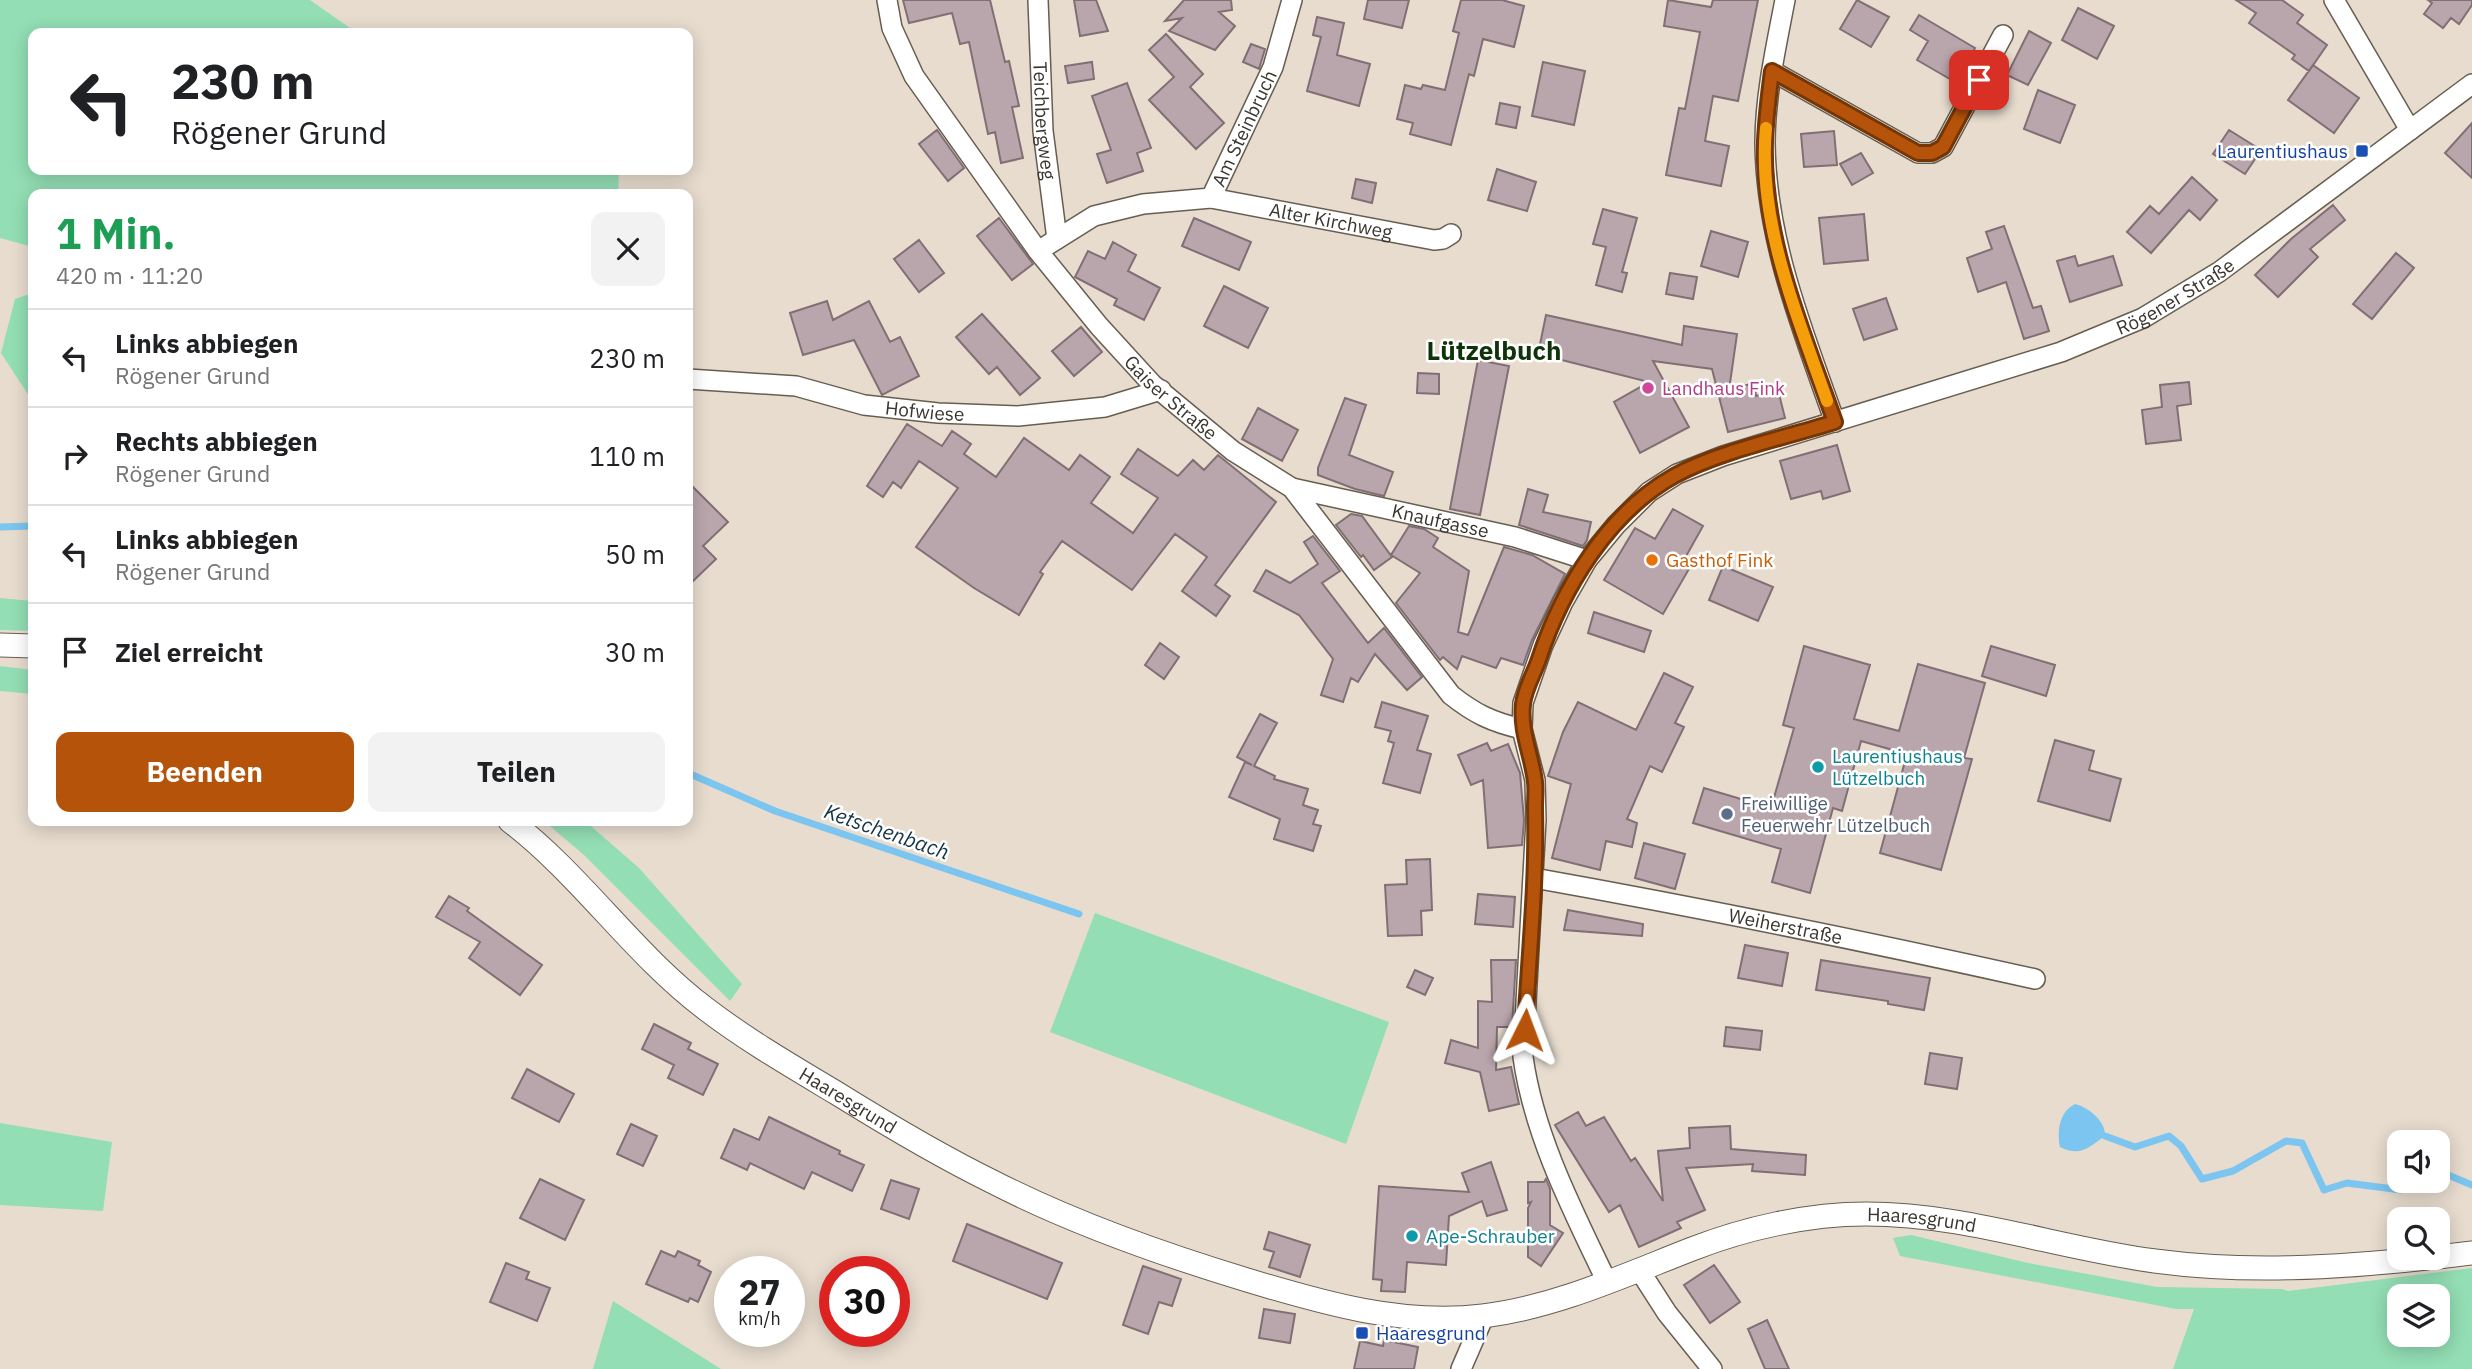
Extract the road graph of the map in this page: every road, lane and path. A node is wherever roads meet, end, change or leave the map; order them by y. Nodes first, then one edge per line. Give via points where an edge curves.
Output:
1 (887, 0) edge
2 (1038, 0) edge
3 (1292, 0) edge
4 (1784, 0) edge
5 (2334, 0) edge
6 (2003, 35) dead end
7 (1772, 71) junction
8 (2472, 84) edge
9 (2410, 130) junction
10 (1211, 198) junction
11 (1451, 234) dead end
12 (1057, 239) junction
13 (1038, 251) junction
14 (693, 379) edge
15 (1161, 390) junction
16 (1835, 422) junction
17 (1292, 488) junction
18 (1587, 560) junction
19 (0, 645) edge
20 (28, 646) edge
21 (1522, 729) junction
22 (517, 826) edge
23 (1534, 878) junction
24 (2035, 979) dead end
25 (2472, 1253) edge
26 (2450, 1256) edge
27 (2387, 1262) edge
28 (1640, 1271) junction
29 (1606, 1282) junction
30 (1484, 1316) junction
31 (1461, 1369) edge
32 (1712, 1369) edge

1 - 13 street, Gaiser Straße via 892,28 914,76
2 - 12 street, Teichbergweg via 1043,131
3 - 10 street, Am Steinbruch via 1273,67
4 - 7 street
5 - 9 street
6 - 7 street via 1943,147 1932,153 1918,153
7 - 16 street via 1765,142 1769,207 1782,268
8 - 9 street, Rögener Straße
9 - 16 street, Rögener Straße via 2219,272 2143,317 2061,352
10 - 11 street, Alter Kirchweg via 1434,240
10 - 12 street, Am Steinbruch via 1143,204 1094,216
12 - 13 street, Am Steinbruch
13 - 15 street, Gaiser Straße via 1099,326
14 - 15 street, Hofwiese via 796,386 864,405 1018,416 1105,407
15 - 17 street, Gaiser Straße via 1233,451
16 - 18 street, Rögener Straße via 1677,474 1649,492
17 - 18 street, Knaufgasse via 1515,537
17 - 21 street, Gaiser Straße via 1451,695 1494,722
18 - 21 street, Rögener Straße via 1543,645 1523,703
19 - 20 street
21 - 23 street via 1535,780
22 - 30 street, Haaresgrund via 675,984 707,1010 879,1119 994,1183 1081,1222 1310,1299 1391,1315
23 - 24 street, Weiherstraße via 1739,915
23 - 29 street via 1523,1057 1526,1079 1549,1153
25 - 26 street
27 - 28 street, Haaresgrund via 2246,1267 2157,1261 1926,1216 1861,1214 1808,1218 1742,1233
28 - 29 street, Haaresgrund
28 - 32 street
29 - 30 street, Haaresgrund via 1542,1304
30 - 31 street

